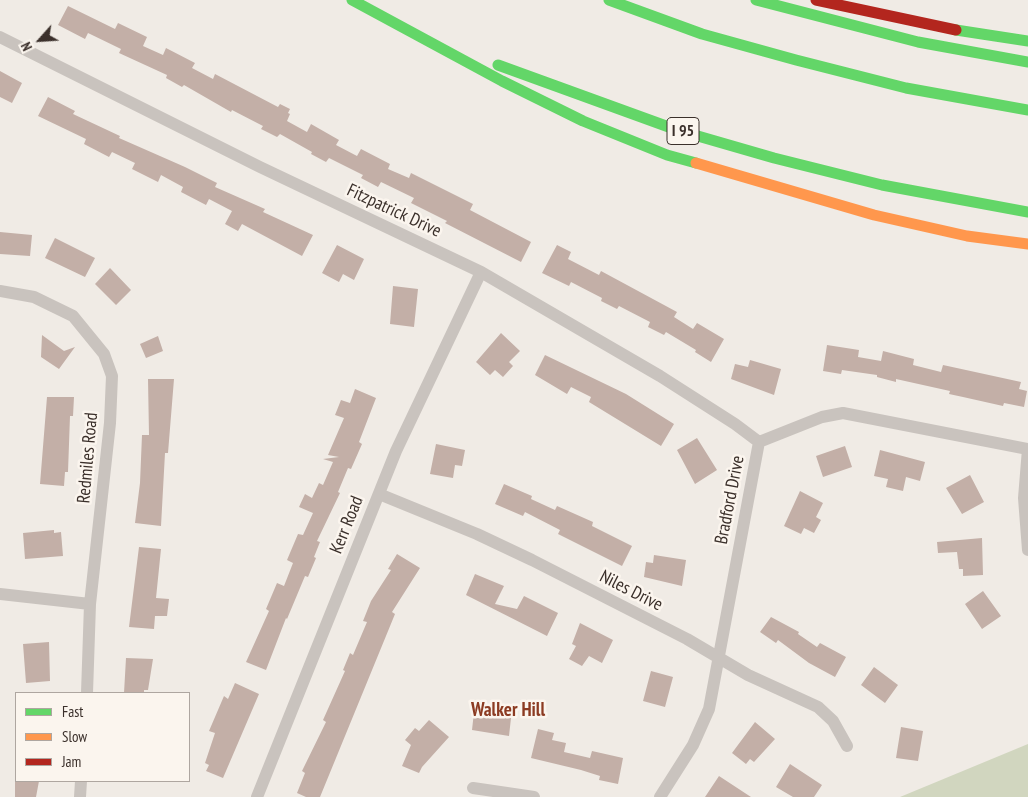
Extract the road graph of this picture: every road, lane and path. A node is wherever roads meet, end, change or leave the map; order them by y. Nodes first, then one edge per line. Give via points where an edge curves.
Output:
1 (353, 0) edge
2 (609, 0) edge
3 (756, 0) edge
4 (816, 0) edge
5 (0, 37) edge
6 (1028, 41) edge
7 (1028, 62) edge
8 (1028, 110) edge
9 (1028, 212) edge
10 (1028, 244) edge
11 (481, 272) junction
12 (0, 292) edge
13 (759, 442) junction
14 (1028, 449) edge
15 (379, 494) junction
16 (1028, 550) edge
17 (0, 594) edge
18 (90, 604) junction
19 (718, 656) junction
20 (87, 692) edge
21 (847, 746) dead end
22 (81, 782) edge
23 (474, 788) dead end
24 (80, 797) edge
25 (257, 797) edge
26 (534, 797) edge
27 (660, 797) edge

1 - 9 highway, I 95 via 474,55 677,130 882,185
1 - 10 highway via 583,121 668,155 874,215 967,236
2 - 8 highway via 702,34 796,60 906,88
3 - 7 highway via 918,42
4 - 6 highway via 975,34
5 - 11 street, Fitzpatrick Drive via 260,168
11 - 13 street, Fitzpatrick Drive via 660,376
11 - 15 street, Kerr Road via 403,435
12 - 18 street, Redmiles Road via 34,297 73,316 104,354 112,376 110,423
13 - 14 street, Bradford Drive via 822,417 843,413
13 - 19 street, Bradford Drive
14 - 16 street via 1024,498
15 - 19 street, Niles Drive via 532,560
15 - 25 street, Kerr Road
17 - 18 street
18 - 20 street, Redmiles Road
19 - 21 street, Niles Drive via 748,675 826,713
19 - 27 street, Bradford Drive via 714,688 704,720
22 - 24 street
23 - 26 street

